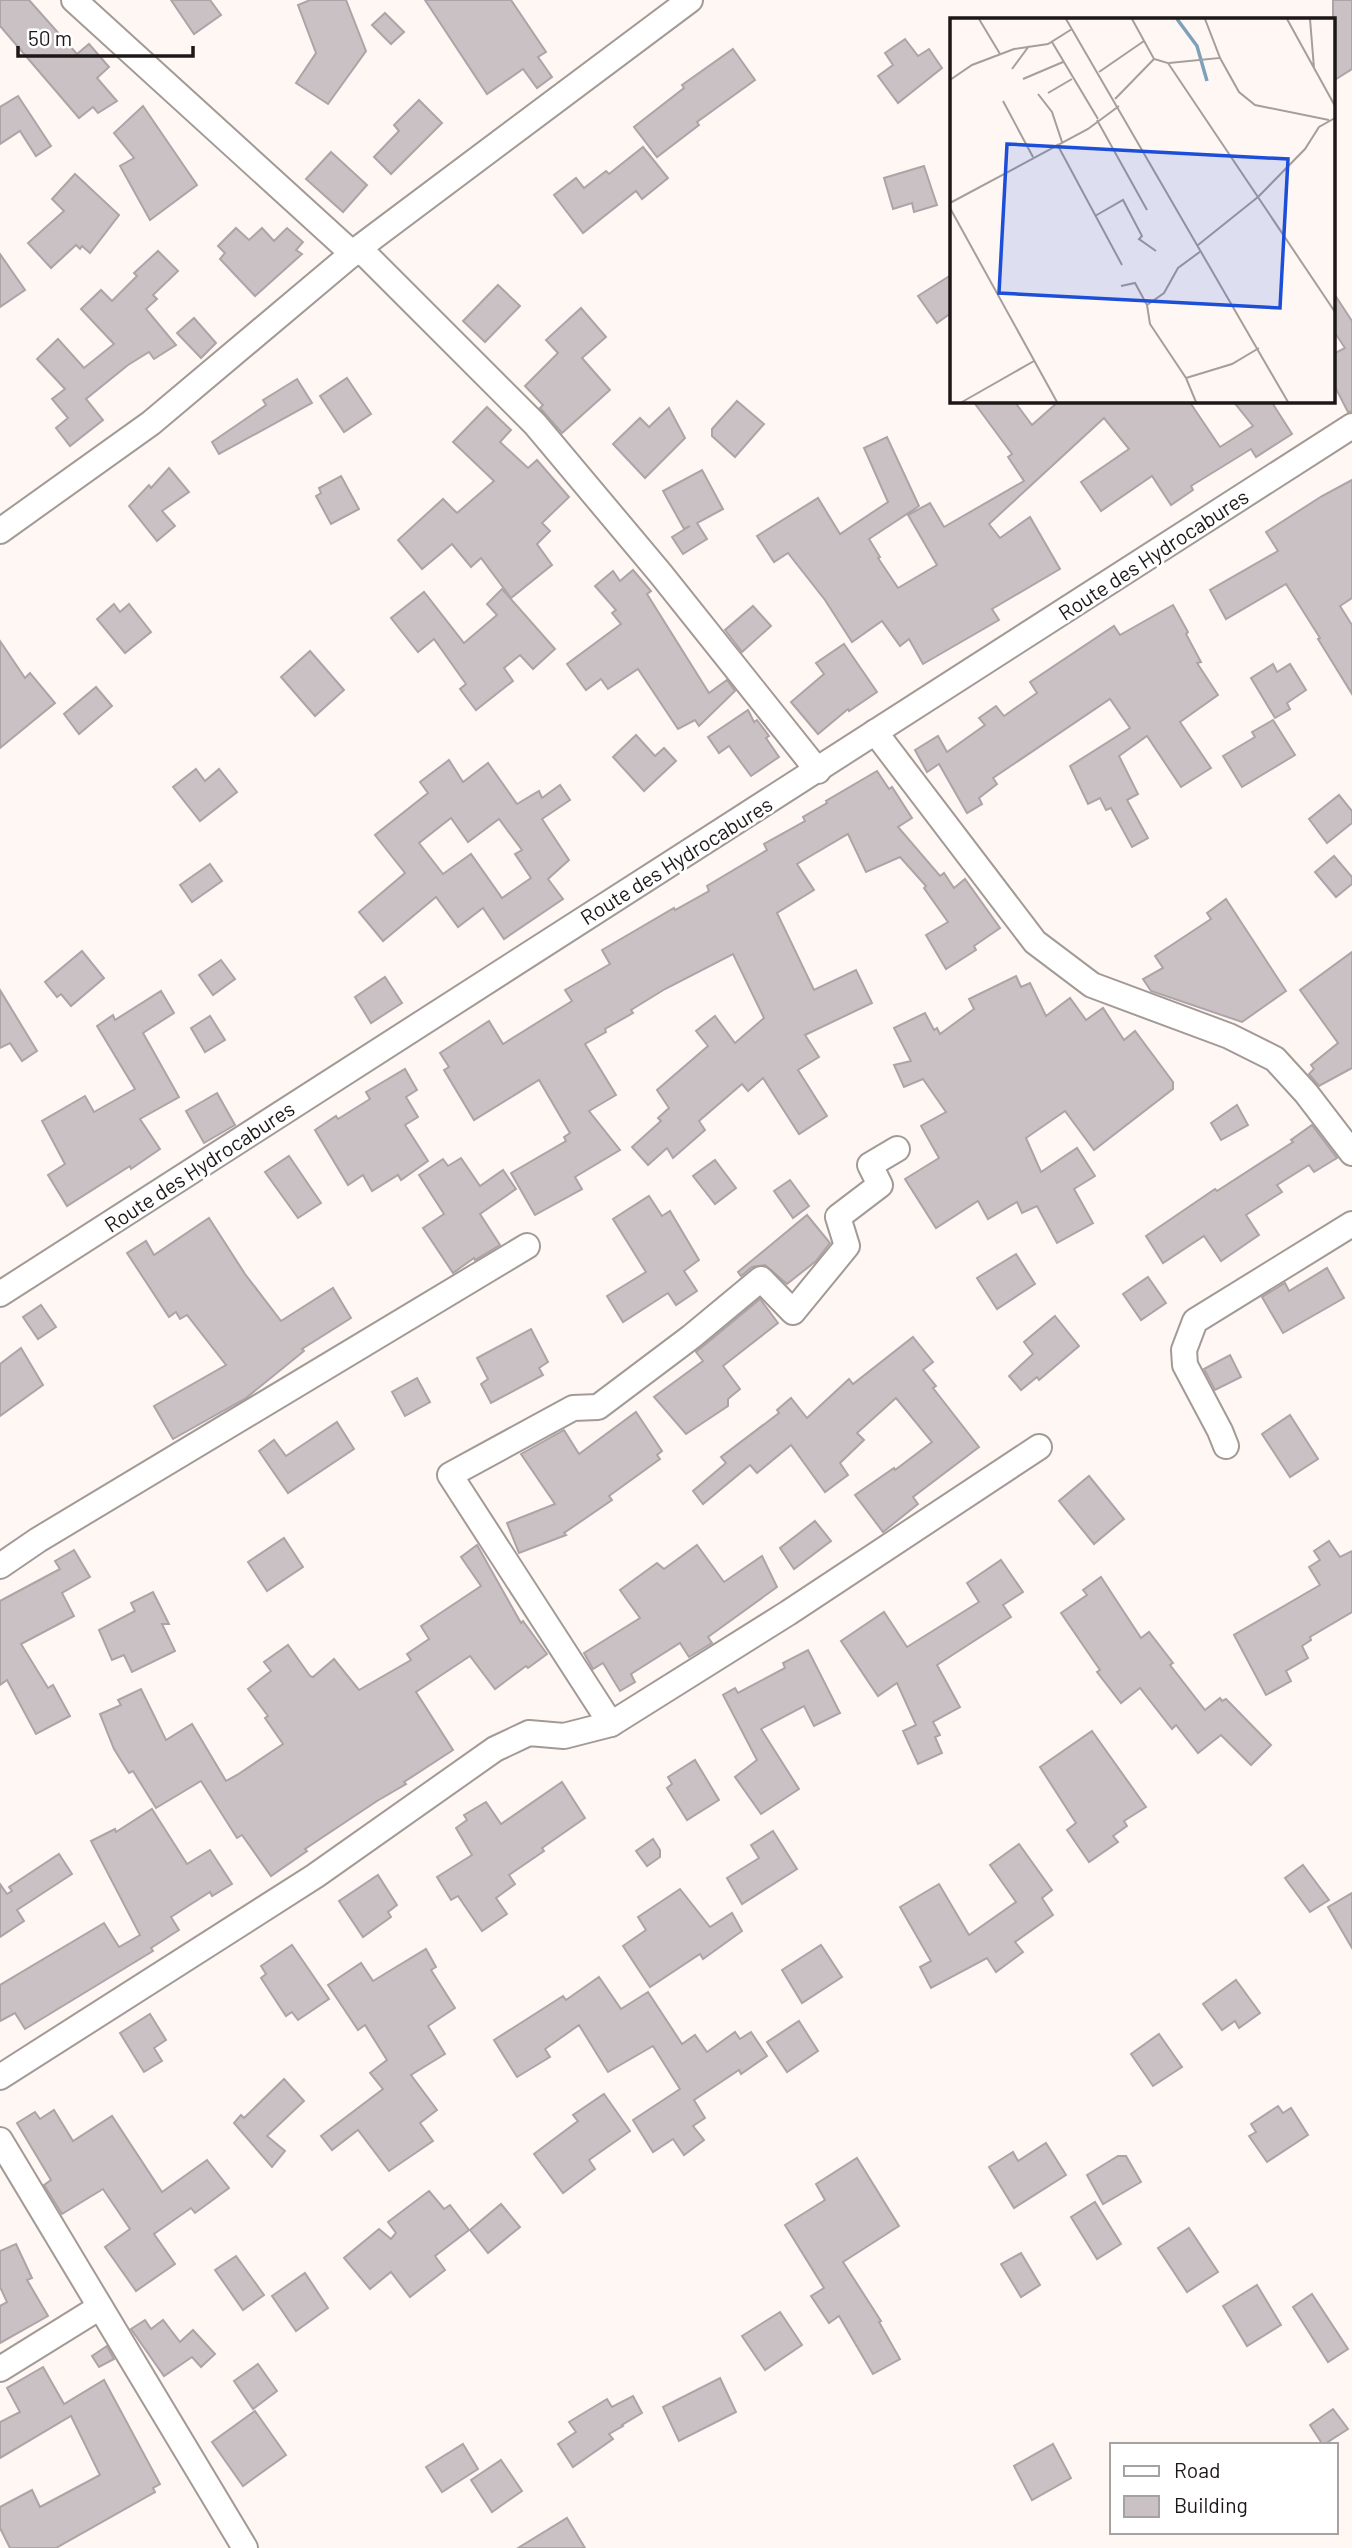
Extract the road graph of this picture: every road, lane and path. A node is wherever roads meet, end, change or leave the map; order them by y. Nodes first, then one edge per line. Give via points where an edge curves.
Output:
1 (74, 0) edge
2 (690, 0) edge
3 (356, 251) junction
4 (1352, 426) edge
5 (0, 531) edge
6 (875, 732) junction
7 (818, 771) junction
8 (897, 1149) dead end
9 (1352, 1153) edge
10 (1352, 1224) edge
11 (527, 1246) dead end
12 (0, 1294) edge
13 (1226, 1446) dead end
14 (1039, 1447) dead end
15 (0, 1566) edge
16 (611, 1724) junction
17 (0, 2077) edge
18 (0, 2140) edge
19 (100, 2308) junction
20 (0, 2369) edge
21 (245, 2548) edge

1 - 3 street
2 - 3 street
3 - 5 street via 152,423
3 - 7 street via 535,424
4 - 6 street, Route des Hydrocabures
6 - 7 street, Route des Hydrocabures
6 - 9 street via 1035,942 1092,985 1229,1036 1275,1059
7 - 12 street, Route des Hydrocabures
8 - 16 street via 870,1165 880,1185 838,1217 847,1246 793,1312 761,1279 598,1407 573,1408 450,1475
10 - 13 street via 1195,1321 1184,1350 1185,1365
11 - 15 street
14 - 16 street
16 - 17 street via 564,1736 530,1734 495,1749 315,1876
18 - 19 street
19 - 20 street
19 - 21 street

